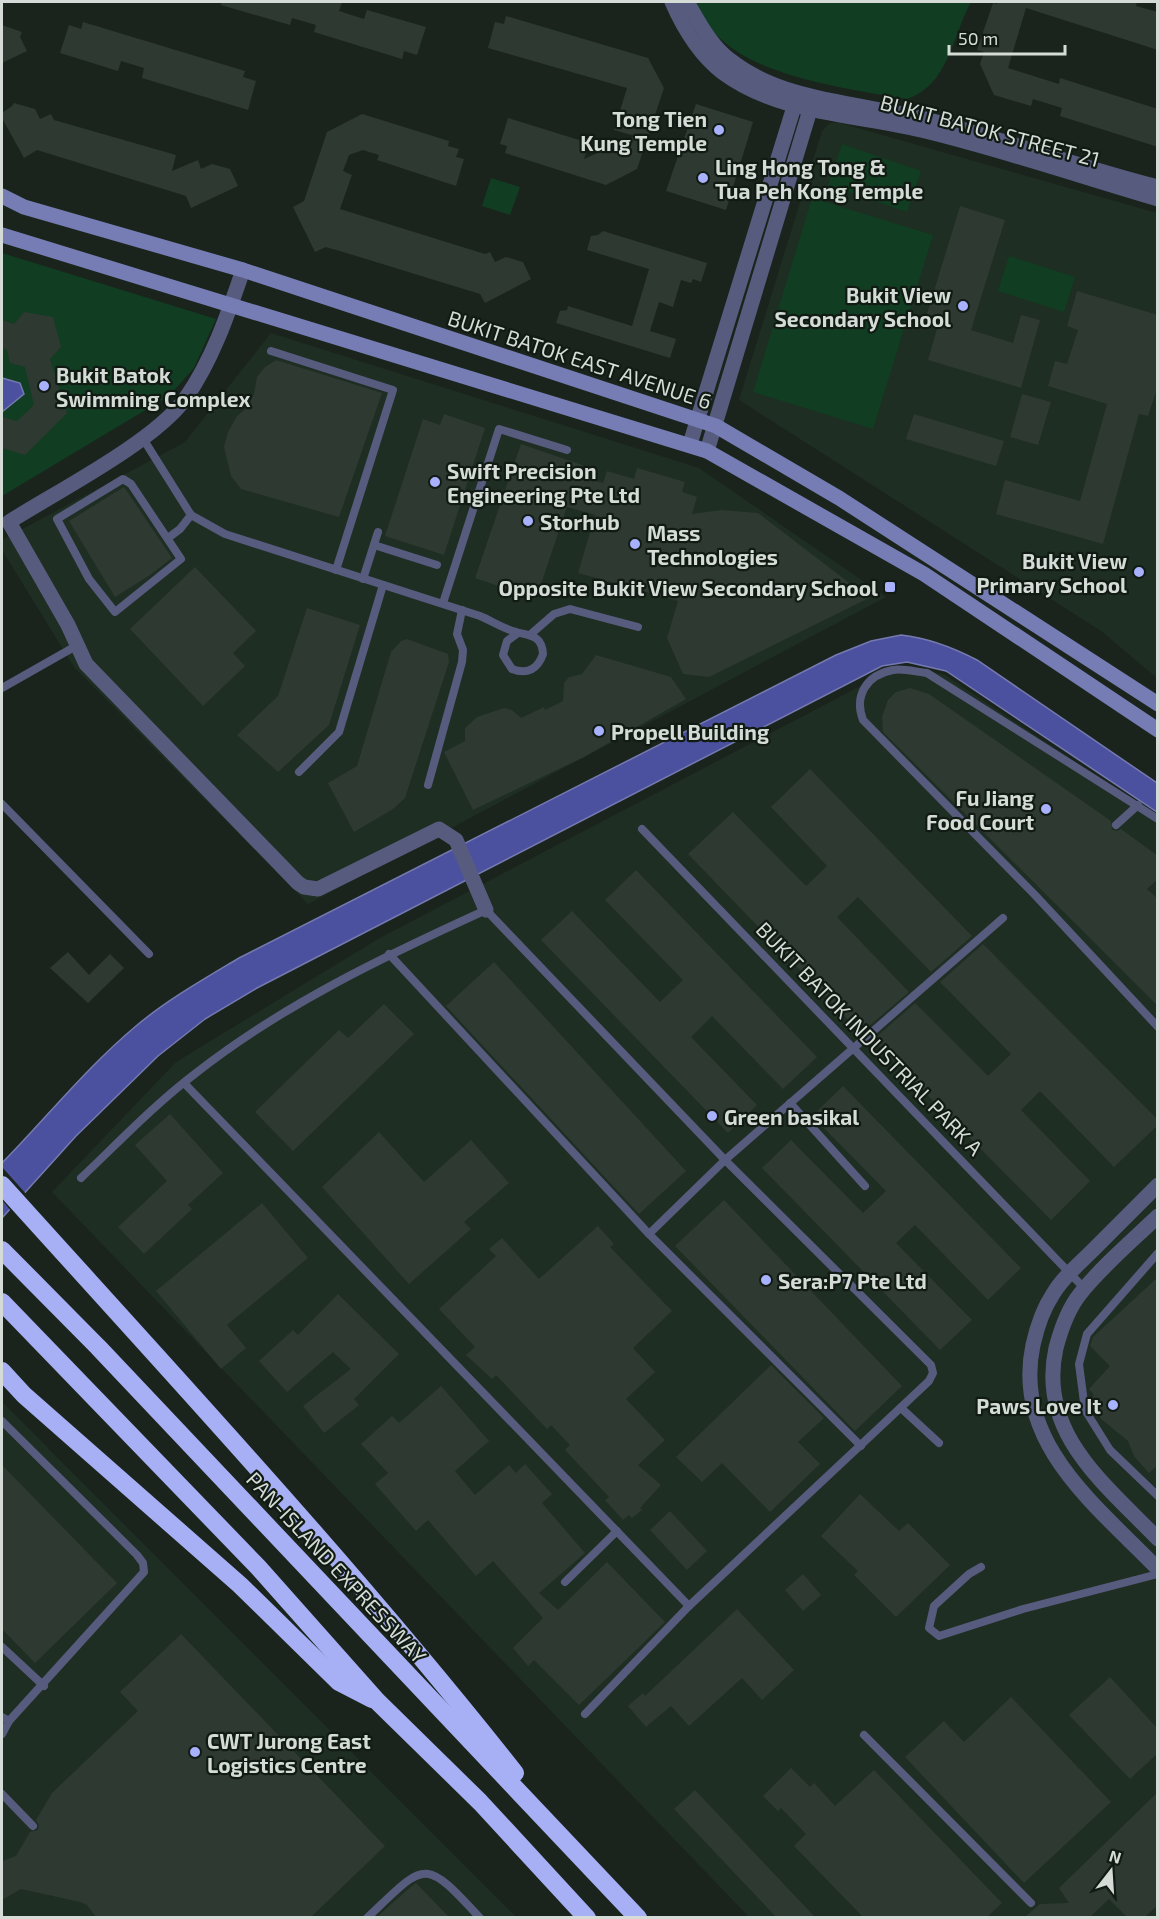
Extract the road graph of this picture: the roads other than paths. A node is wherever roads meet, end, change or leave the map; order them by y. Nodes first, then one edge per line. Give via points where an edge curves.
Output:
1 (672, 2) edge
2 (687, 2) edge
3 (804, 100) junction
4 (1158, 187) edge
5 (2, 196) edge
6 (1158, 199) edge
7 (2, 235) edge
8 (243, 270) junction
9 (231, 305) junction
10 (271, 351) dead end
11 (699, 419) junction
12 (716, 426) junction
13 (142, 437) junction
14 (690, 444) junction
15 (567, 450) dead end
16 (707, 451) junction
17 (191, 515) junction
18 (5, 524) edge
19 (378, 532) dead end
20 (168, 538) junction
21 (374, 545) junction
22 (437, 565) dead end
23 (336, 570) junction
24 (363, 579) junction
25 (383, 585) junction
26 (443, 603) junction
27 (462, 610) junction
28 (638, 627) dead end
29 (518, 633) junction
30 (531, 634) junction
31 (76, 646) junction
32 (2, 688) edge
33 (1158, 704) edge
34 (1158, 730) edge
35 (299, 772) dead end
36 (428, 785) dead end
37 (2, 804) edge
38 (1138, 806) junction
39 (1158, 819) edge
40 (1116, 825) dead end
41 (642, 830) dead end
42 (486, 910) junction
43 (1003, 918) dead end
44 (149, 954) dead end
45 (389, 954) junction
46 (1158, 1027) edge
47 (852, 1050) junction
48 (184, 1083) junction
49 (790, 1103) junction
50 (725, 1160) junction
51 (81, 1178) dead end
52 (2, 1185) edge
53 (1158, 1185) edge
54 (866, 1186) dead end
55 (1158, 1216) edge
56 (649, 1234) junction
57 (2, 1250) edge
58 (1158, 1253) edge
59 (1068, 1274) junction
60 (1085, 1288) junction
61 (2, 1302) edge
62 (2, 1371) edge
63 (902, 1408) junction
64 (2, 1421) edge
65 (939, 1443) dead end
66 (861, 1446) junction
67 (1158, 1497) edge
68 (617, 1531) junction
69 (1158, 1539) edge
70 (981, 1567) dead end
71 (1158, 1569) edge
72 (1158, 1574) edge
73 (565, 1582) dead end
74 (689, 1606) junction
75 (2, 1647) edge
76 (44, 1686) junction
77 (377, 1701) junction
78 (585, 1714) dead end
79 (5, 1719) edge
80 (2, 1734) edge
81 (864, 1735) dead end
82 (2, 1794) edge
83 (33, 1826) dead end
84 (589, 1866) junction
85 (1031, 1903) dead end
86 (367, 1917) edge
87 (480, 1917) edge
88 (587, 1917) edge
89 (638, 1917) edge

1 - 3 street, BUKIT BATOK STREET 21 via 687,30 721,71 757,92
2 - 3 street, BUKIT BATOK STREET 21 via 711,42 730,61
3 - 4 street, BUKIT BATOK STREET 21 via 926,119
3 - 6 street, BUKIT BATOK STREET 21 via 923,130
3 - 11 street via 736,289
3 - 12 street
5 - 8 main road, BUKIT BATOK EAST AVENUE 6 via 34,210
7 - 9 main road
8 - 9 street
8 - 11 main road, BUKIT BATOK EAST AVENUE 6
9 - 13 street via 185,399 170,417
9 - 14 main road
10 - 23 lane via 393,390
11 - 12 main road, BUKIT BATOK EAST AVENUE 6
11 - 14 street
12 - 16 street
12 - 33 main road, BUKIT BATOK EAST AVENUE 6 via 839,498
13 - 17 lane
13 - 18 street
14 - 16 main road
15 - 26 lane via 499,429
16 - 34 main road via 924,574
17 - 20 lane
17 - 23 lane via 253,545
18 - 31 street via 68,625
19 - 21 lane
20 - 20 lane via 125,479 57,519 89,579 115,612 181,559
21 - 22 lane
21 - 24 lane
23 - 24 lane
24 - 25 lane
25 - 26 lane
25 - 35 lane via 339,732
26 - 27 lane
27 - 29 lane
27 - 36 lane via 457,634 463,650 462,662
28 - 30 lane via 570,609 554,614
29 - 30 lane
29 - 30 lane via 507,641 503,654 509,666 519,672 530,671 540,662 542,647
31 - 32 lane
31 - 42 street via 93,672 304,887 318,889 435,830 445,831 458,845
37 - 44 lane
38 - 39 lane
38 - 40 lane
38 - 46 lane via 927,674 892,670 866,684 860,693 858,707 863,720
41 - 47 lane, BUKIT BATOK INDUSTRIAL PARK A
42 - 45 lane
42 - 50 lane
43 - 47 lane
45 - 48 lane via 280,1014
45 - 56 lane
47 - 49 lane
47 - 59 lane, BUKIT BATOK INDUSTRIAL PARK A
48 - 51 lane
48 - 68 lane
49 - 50 lane
49 - 54 lane
50 - 56 lane
50 - 63 lane via 931,1365 929,1382
52 - 84 highway via 205,1409 462,1706
53 - 59 street
55 - 60 street
56 - 66 lane
57 - 84 highway, PAN-ISLAND EXPRESSWAY
58 - 67 lane via 1087,1334 1078,1364 1085,1410 1110,1450
59 - 60 lane, BUKIT BATOK INDUSTRIAL PARK A
59 - 71 street via 1052,1295 1035,1335 1029,1368 1035,1414 1052,1454 1068,1477
60 - 69 street via 1069,1311 1056,1347 1052,1385 1057,1410 1065,1432 1085,1463
61 - 77 highway via 258,1567
62 - 77 highway via 24,1395 240,1585 339,1682
63 - 65 lane
63 - 66 lane
64 - 76 lane via 143,1563 144,1572 134,1585
66 - 74 lane
68 - 73 lane
68 - 74 lane
70 - 72 lane via 934,1606 929,1628 939,1636 1023,1609
74 - 78 lane
75 - 76 lane
76 - 79 lane
77 - 88 highway
79 - 80 lane
81 - 85 lane
82 - 83 lane
84 - 89 highway, PAN-ISLAND EXPRESSWAY
86 - 87 lane via 410,1878 423,1873 447,1882

